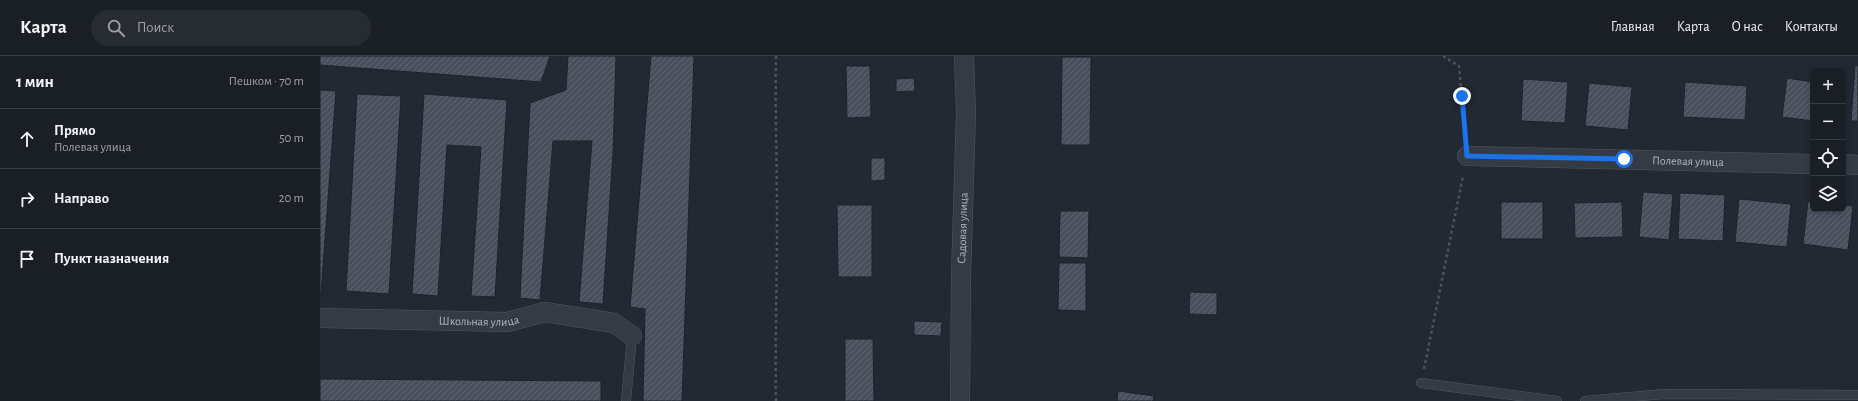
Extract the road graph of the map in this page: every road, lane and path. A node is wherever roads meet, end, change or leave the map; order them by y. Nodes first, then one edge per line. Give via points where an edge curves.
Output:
1 (776, 56) edge
2 (964, 56) edge
3 (1443, 56) edge
4 (1467, 156) junction
5 (1810, 164) edge
6 (1846, 164) edge
7 (1858, 165) edge
8 (320, 318) edge
9 (632, 336) joint
10 (1421, 383) joint
11 (1858, 395) edge
12 (626, 401) edge
13 (776, 401) edge
14 (960, 401) edge
15 (1557, 401) edge
16 (1585, 401) edge

1 - 13 path
2 - 14 street, Садовая улица via 966,113
3 - 4 path via 1459,66
4 - 5 street, Полевая улица
4 - 10 path
6 - 7 street
8 - 9 street, Школьная улица via 507,322 544,312 614,323
9 - 12 lane
10 - 15 lane
11 - 16 lane via 1664,394

